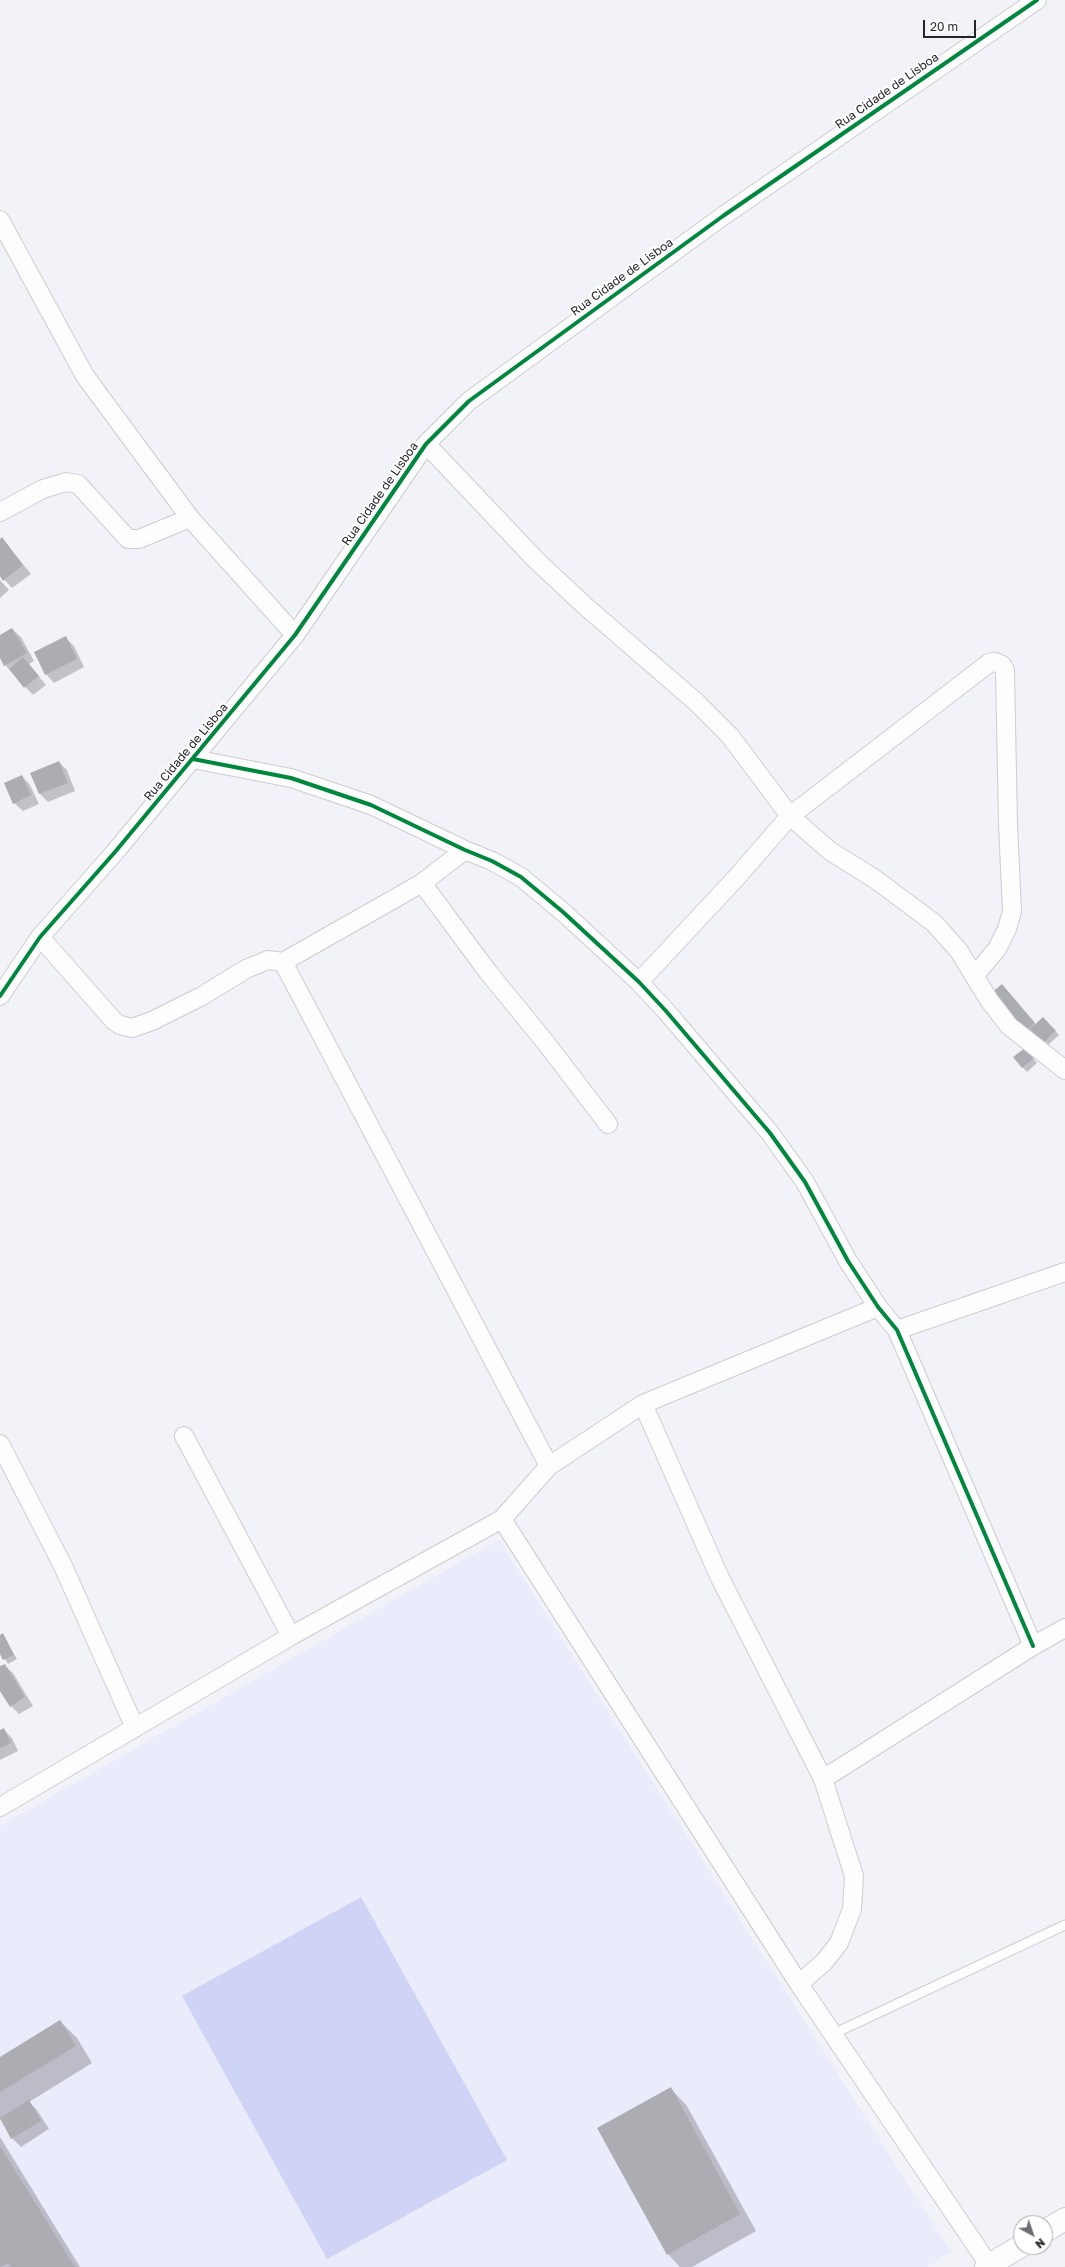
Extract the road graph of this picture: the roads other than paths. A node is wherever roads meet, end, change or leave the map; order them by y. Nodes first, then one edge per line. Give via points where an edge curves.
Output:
1 (1037, 0) edge
2 (0, 220) edge
3 (426, 444) junction
4 (0, 512) edge
5 (190, 518) junction
6 (295, 634) junction
7 (193, 759) junction
8 (790, 816) junction
9 (465, 850) junction
10 (422, 883) junction
11 (40, 937) junction
12 (283, 962) junction
13 (975, 975) junction
14 (639, 982) junction
15 (0, 996) edge
16 (1065, 1070) edge
17 (608, 1124) dead end
18 (1065, 1272) edge
19 (878, 1308) junction
20 (897, 1330) junction
21 (643, 1404) junction
22 (184, 1436) dead end
23 (0, 1444) edge
24 (549, 1466) junction
25 (502, 1519) junction
26 (1065, 1628) edge
27 (291, 1636) junction
28 (1033, 1646) junction
29 (134, 1728) junction
30 (823, 1779) junction
31 (0, 1807) edge
32 (1065, 1925) edge
33 (799, 1984) junction
34 (833, 2034) junction
35 (1065, 2219) edge
36 (1053, 2226) edge
37 (1013, 2251) edge
38 (988, 2266) edge

1 - 3 street, Rua Cidade de Lisboa via 723,216 469,401
2 - 5 street via 85,376
3 - 6 street, Rua Cidade de Lisboa
3 - 8 street via 552,575 660,673 695,701 730,736
4 - 5 street via 43,489 66,482 78,484 128,539 139,539
5 - 6 street
6 - 7 street, Rua Cidade de Lisboa
7 - 9 street via 298,780 371,805
7 - 11 street, Rua Cidade de Lisboa
8 - 13 street via 830,851 875,879 934,923 959,951
8 - 13 street via 989,663 997,662 1002,665 1005,670 1012,911 1008,929 997,949
8 - 14 street
9 - 10 street
9 - 14 street via 521,877
10 - 12 street
10 - 17 street via 488,972
11 - 12 street via 114,1021 132,1028 202,996 246,969 268,960
11 - 15 street, Rua Cidade de Lisboa
12 - 24 street
13 - 16 street via 989,1000 1009,1026
14 - 19 street via 770,1133 805,1182 848,1261
18 - 20 street
19 - 20 street
19 - 21 street
20 - 28 street
21 - 24 street
21 - 30 street via 720,1578
22 - 27 street
23 - 29 street via 63,1566
24 - 25 street
25 - 27 street
25 - 33 street
26 - 28 street
27 - 29 street
28 - 30 street
29 - 31 street
30 - 33 street via 854,1876 852,1909 839,1943 824,1962
32 - 34 lane
33 - 34 street
34 - 38 street
35 - 36 street
37 - 38 street

